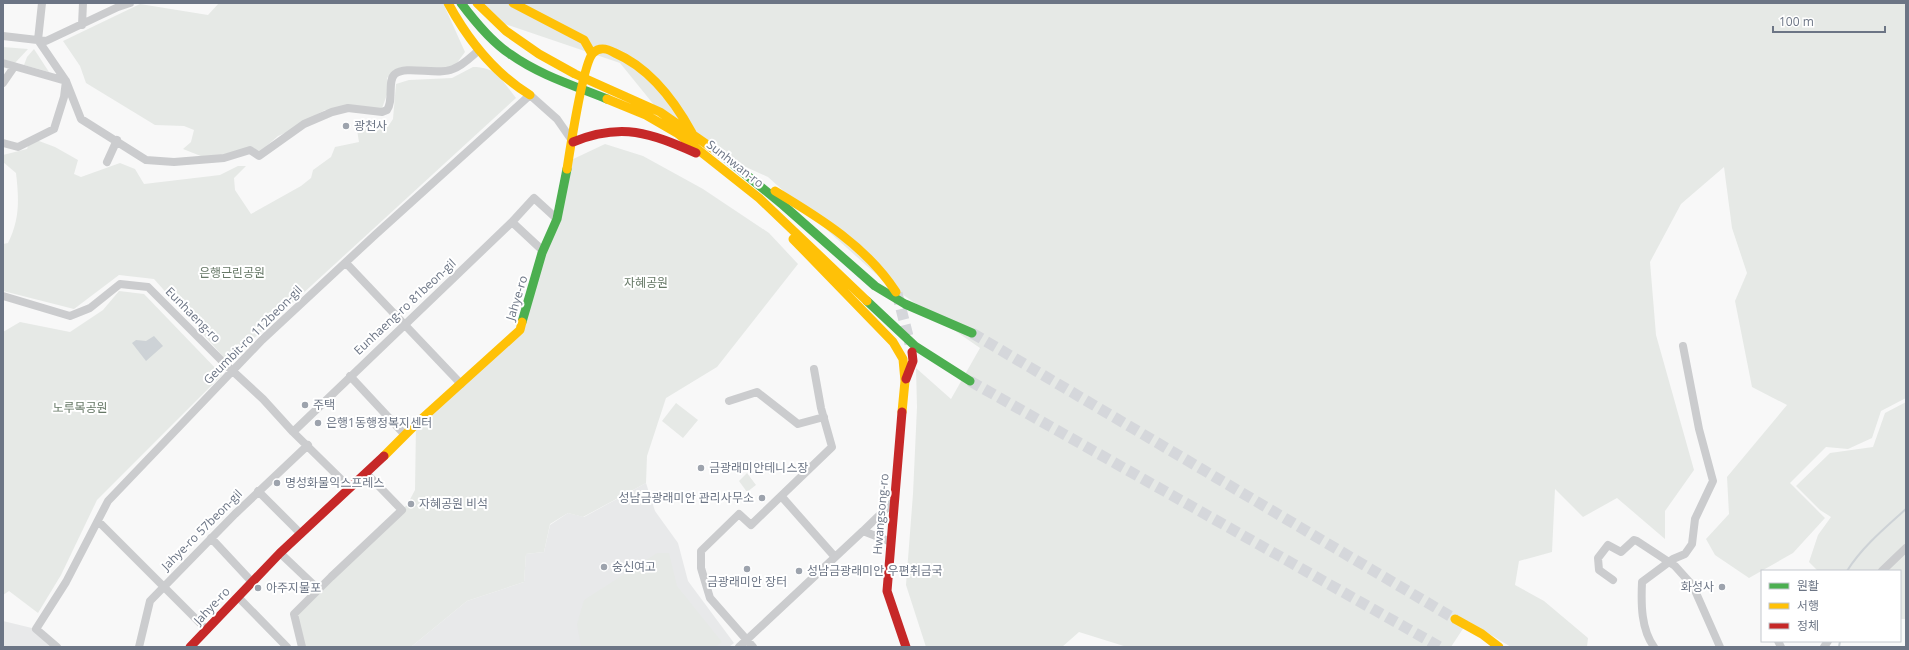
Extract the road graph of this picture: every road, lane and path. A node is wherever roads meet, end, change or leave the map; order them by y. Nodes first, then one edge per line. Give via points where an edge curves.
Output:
1 (42, 3) edge
2 (83, 3) edge
3 (130, 3) edge
4 (448, 3) edge
5 (461, 3) edge
6 (477, 3) edge
7 (513, 3) edge
8 (82, 25) junction
9 (3, 36) edge
10 (38, 40) junction
11 (478, 51) junction
12 (592, 54) junction
13 (3, 63) edge
14 (14, 67) junction
15 (66, 81) junction
16 (3, 83) edge
17 (530, 95) junction
18 (692, 133) junction
19 (118, 140) junction
20 (572, 142) junction
21 (3, 143) edge
22 (705, 157) junction
23 (107, 162) dead end
24 (750, 177) junction
25 (759, 198) junction
26 (557, 219) junction
27 (512, 222) junction
28 (542, 252) junction
29 (346, 263) junction
30 (896, 292) tunnel mouth
31 (3, 296) edge
32 (404, 325) junction
33 (972, 333) tunnel mouth
34 (1683, 346) dead end
35 (912, 352) tunnel mouth
36 (814, 369) dead end
37 (233, 370) junction
38 (350, 376) junction
39 (906, 381) junction
40 (970, 381) tunnel mouth
41 (461, 384) junction
42 (729, 401) dead end
43 (824, 417) junction
44 (293, 432) junction
45 (405, 435) junction
46 (308, 445) junction
47 (367, 474) junction
48 (350, 488) junction
49 (258, 491) junction
50 (782, 497) junction
51 (894, 501) junction
52 (98, 521) junction
53 (863, 531) junction
54 (301, 534) junction
55 (211, 538) junction
56 (891, 542) junction
57 (1906, 548) edge
58 (280, 554) junction
59 (835, 557) junction
60 (1671, 561) junction
61 (1883, 570) edge
62 (1613, 580) dead end
63 (252, 582) junction
64 (164, 585) junction
65 (319, 590) junction
66 (238, 596) junction
67 (1455, 619) tunnel mouth
68 (207, 630) junction
69 (747, 640) junction
70 (57, 647) edge
71 (139, 647) edge
72 (190, 647) edge
73 (288, 647) edge
74 (302, 647) edge
75 (739, 647) edge
76 (753, 647) edge
77 (906, 647) edge
78 (1498, 647) edge
79 (1654, 647) edge
80 (1720, 647) edge

1 - 10 street
2 - 8 street
3 - 8 street
4 - 11 main road
5 - 22 main road, Sunhwan-ro via 472,18 508,54 542,73 662,123
6 - 18 main road, Sunhwan-ro via 507,32 551,60 644,104
7 - 12 main road via 584,40
8 - 10 street via 46,41
9 - 10 street
10 - 15 street
11 - 17 main road via 518,88
11 - 19 street via 454,69 434,72 401,71 392,78 391,102 387,110 382,112 348,108 332,112 304,124 259,156 250,150 224,158 158,162 146,160 128,150
12 - 18 main road via 605,48 639,67 680,109
12 - 20 main road, Jahye-ro via 582,88
13 - 14 street
14 - 15 street
14 - 16 street
15 - 19 street via 81,118
15 - 21 street via 54,129 18,147
17 - 20 street via 557,119
17 - 29 street, Geumbit-ro 112beon-gil
18 - 24 main road, Sunhwan-ro
19 - 23 street
20 - 22 main road via 596,132 625,130 667,140
20 - 26 main road, Jahye-ro
22 - 25 main road, Sunhwan-ro
24 - 30 main road via 821,220 862,252 891,282
24 - 33 main road, Sunhwan-ro via 878,288 906,304
25 - 39 main road via 794,241 893,342 903,358
25 - 40 main road, Sunhwan-ro via 915,346
26 - 27 street, Eunhaeng-ro 81beon-gil via 534,198
26 - 28 main road, Jahye-ro
27 - 28 street
27 - 32 street, Eunhaeng-ro 81beon-gil
28 - 41 main road, Jahye-ro via 520,330
29 - 32 street
29 - 37 street, Geumbit-ro 112beon-gil
31 - 37 street, Eunhaeng-ro via 70,316 90,308 120,284 148,286
32 - 38 street, Eunhaeng-ro 81beon-gil
32 - 41 street
34 - 60 street via 1699,429 1713,481 1695,519 1692,544 1685,554
35 - 39 main road via 913,362
36 - 43 street
37 - 44 street, Eunhaeng-ro
37 - 52 street, Geumbit-ro 112beon-gil via 108,501
38 - 44 street, Eunhaeng-ro 81beon-gil
38 - 45 street
39 - 51 main road, Hwangsong-ro
41 - 45 main road, Jahye-ro
42 - 43 street via 757,392 798,424
43 - 50 street via 832,447
44 - 46 street, Eunhaeng-ro
45 - 47 main road, Jahye-ro
46 - 48 street, Eunhaeng-ro
46 - 49 street, Jahye-ro 57beon-gil
47 - 48 main road, Jahye-ro
47 - 65 street via 402,510
48 - 54 main road, Jahye-ro
49 - 54 street
49 - 55 street, Jahye-ro 57beon-gil
50 - 59 street
50 - 69 street via 751,525 739,514 700,552 701,568 710,598
51 - 53 street
51 - 56 main road, Hwangsong-ro
52 - 64 street
52 - 70 street, Geumbit-ro 112beon-gil via 66,582 36,629
53 - 56 street
53 - 59 street
54 - 58 main road, Jahye-ro
55 - 63 street
55 - 64 street, Jahye-ro 57beon-gil
56 - 77 main road, Hwangsong-ro via 888,591
57 - 61 street
58 - 63 main road, Jahye-ro
58 - 65 street
59 - 69 street
60 - 62 street via 1634,540 1621,552 1608,545 1598,558 1598,564 1599,570
60 - 79 street via 1642,582 1641,596 1646,630
60 - 80 street via 1693,586
63 - 66 main road, Jahye-ro
64 - 68 street
64 - 71 street, Jahye-ro 57beon-gil via 150,601
65 - 74 street via 294,614
66 - 68 main road, Jahye-ro
66 - 73 street
67 - 78 main road via 1482,634
68 - 72 main road, Jahye-ro
69 - 75 street
69 - 76 street

